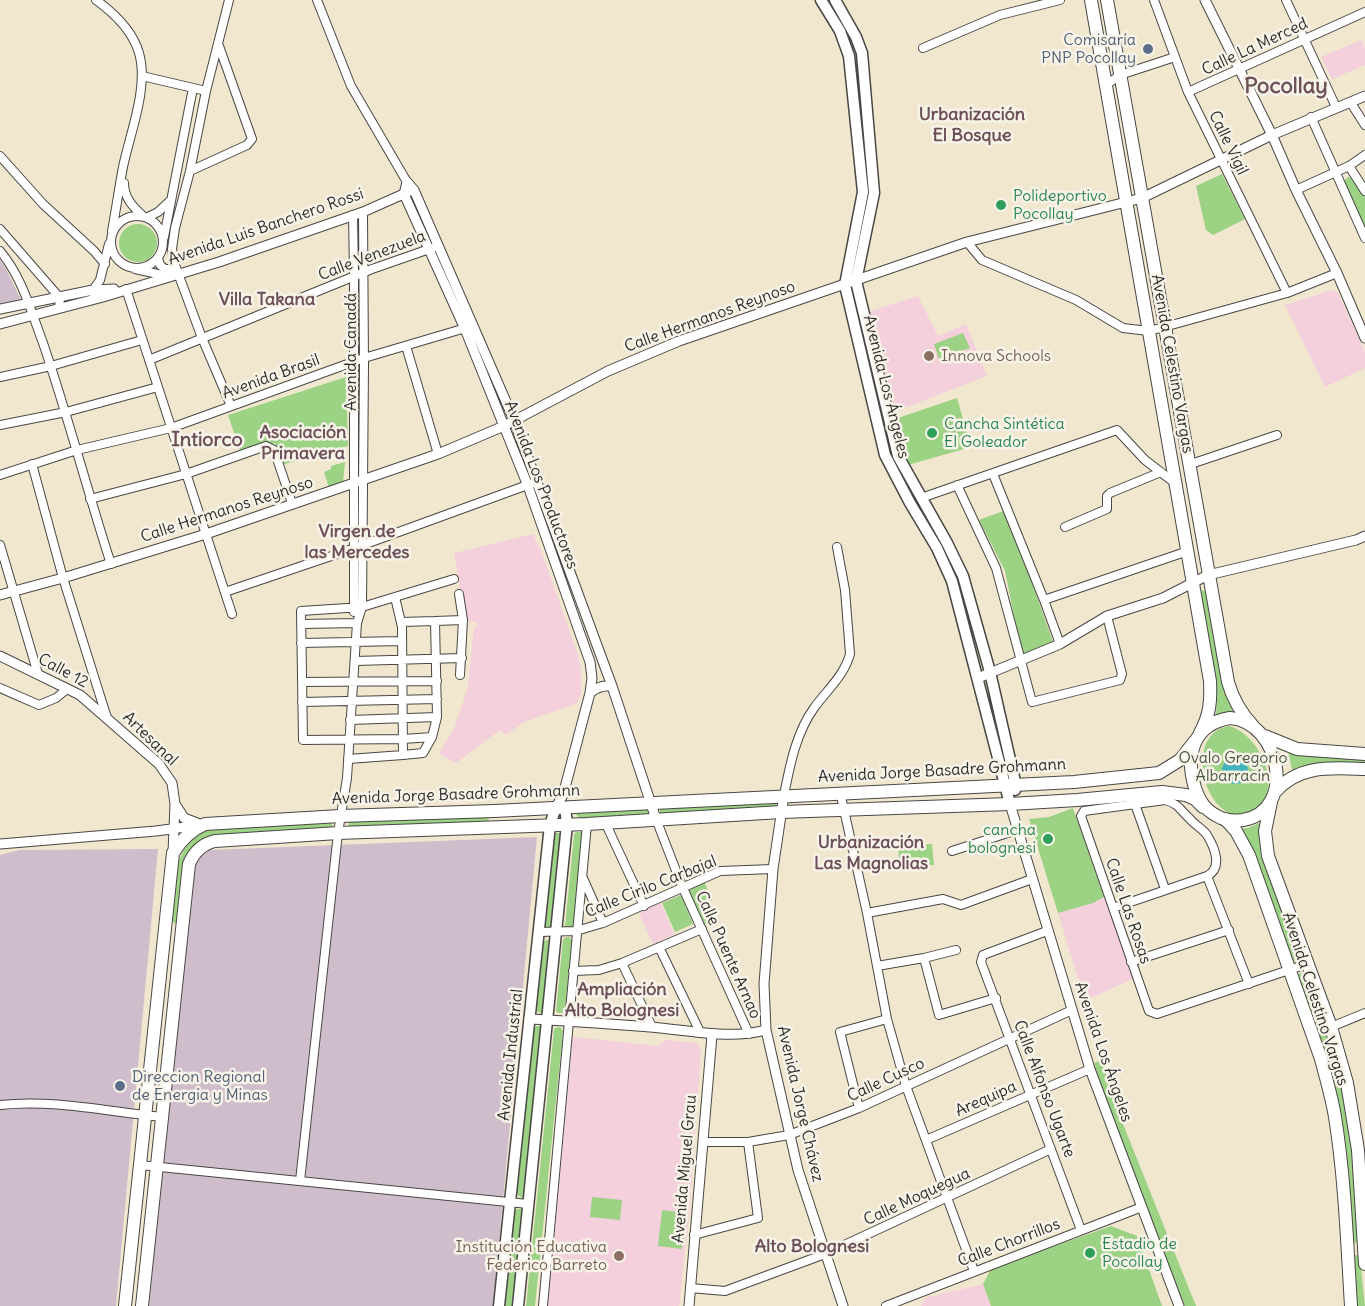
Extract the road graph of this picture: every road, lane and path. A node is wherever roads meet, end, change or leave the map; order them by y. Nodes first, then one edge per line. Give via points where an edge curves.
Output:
1 (229, 0) edge
2 (317, 0) edge
3 (821, 0) edge
4 (835, 0) edge
5 (1060, 0) edge
6 (1154, 0) edge
7 (1205, 0) edge
8 (1286, 0) edge
9 (99, 1) edge
10 (1107, 2) edge
11 (1092, 3) edge
12 (1365, 12) edge
13 (1304, 39) junction
14 (219, 46) junction
15 (923, 48) dead end
16 (1175, 57) junction
17 (1239, 69) junction
18 (1120, 75) junction
19 (142, 76) junction
20 (1106, 85) junction
21 (193, 88) junction
22 (206, 91) junction
23 (1188, 92) junction
24 (1365, 96) edge
25 (1351, 103) junction
26 (1336, 107) junction
27 (1311, 117) junction
28 (1365, 125) edge
29 (1272, 135) junction
30 (1365, 155) edge
31 (0, 156) edge
32 (1220, 159) junction
33 (123, 166) junction
34 (1349, 166) junction
35 (867, 169) junction
36 (190, 171) junction
37 (1335, 173) junction
38 (411, 186) junction
39 (1296, 190) junction
40 (1365, 191) edge
41 (404, 194) junction
42 (1142, 198) junction
43 (171, 200) junction
44 (1127, 203) junction
45 (363, 212) junction
46 (353, 214) junction
47 (146, 217) junction
48 (0, 229) edge
49 (111, 235) junction
50 (1365, 238) edge
51 (163, 241) junction
52 (967, 242) junction
53 (438, 246) junction
54 (429, 250) junction
55 (0, 251) edge
56 (94, 251) junction
57 (107, 252) junction
58 (0, 259) edge
59 (157, 259) junction
60 (10, 264) junction
61 (105, 264) junction
62 (131, 268) junction
63 (177, 269) junction
64 (364, 272) junction
65 (166, 273) junction
66 (1337, 273) junction
67 (149, 274) junction
68 (354, 276) junction
69 (856, 281) junction
70 (845, 285) junction
71 (136, 286) junction
72 (126, 289) junction
73 (1287, 293) junction
74 (94, 294) junction
75 (28, 302) junction
76 (59, 303) junction
77 (0, 309) edge
78 (33, 315) junction
79 (0, 324) edge
80 (469, 327) junction
81 (1164, 327) junction
82 (1149, 331) junction
83 (202, 338) junction
84 (1365, 338) edge
85 (142, 340) junction
86 (406, 346) junction
87 (364, 358) junction
88 (149, 360) junction
89 (354, 362) junction
90 (51, 366) junction
91 (0, 377) edge
92 (158, 387) junction
93 (231, 406) junction
94 (66, 412) junction
95 (514, 420) junction
96 (0, 425) edge
97 (504, 426) junction
98 (171, 428) junction
99 (1278, 435) dead end
100 (77, 450) junction
101 (438, 454) junction
102 (32, 464) junction
103 (1188, 465) junction
104 (1161, 472) junction
105 (900, 473) junction
106 (186, 474) junction
107 (993, 474) junction
108 (0, 475) edge
109 (364, 480) junction
110 (533, 484) junction
111 (1177, 484) junction
112 (352, 485) junction
113 (957, 485) junction
114 (921, 498) junction
115 (90, 499) junction
116 (1195, 500) junction
117 (292, 503) junction
118 (1180, 503) junction
119 (1065, 527) dead end
120 (206, 534) junction
121 (1365, 536) edge
122 (0, 545) edge
123 (363, 545) junction
124 (837, 547) dead end
125 (352, 549) junction
126 (1188, 551) junction
127 (111, 564) junction
128 (1208, 575) junction
129 (63, 578) junction
130 (454, 579) dead end
131 (1194, 583) junction
132 (14, 591) junction
133 (225, 592) junction
134 (459, 594) dead end
135 (0, 595) edge
136 (395, 597) junction
137 (1044, 600) junction
138 (363, 607) junction
139 (352, 609) junction
140 (232, 614) dead end
141 (1107, 616) junction
142 (463, 620) junction
143 (435, 621) junction
144 (401, 622) junction
145 (357, 623) junction
146 (301, 624) junction
147 (402, 641) junction
148 (356, 642) junction
149 (301, 643) junction
150 (1060, 644) junction
151 (0, 656) edge
152 (462, 658) junction
153 (436, 660) junction
154 (355, 661) junction
155 (402, 661) junction
156 (1020, 661) junction
157 (990, 672) junction
158 (38, 674) junction
159 (460, 675) dead end
160 (978, 678) junction
161 (353, 680) junction
162 (402, 681) junction
163 (436, 681) junction
164 (302, 682) junction
165 (612, 686) junction
166 (0, 688) edge
167 (67, 689) junction
168 (590, 693) junction
169 (437, 699) junction
170 (352, 700) junction
171 (403, 700) junction
172 (302, 702) junction
173 (438, 717) junction
174 (107, 718) junction
175 (403, 719) junction
176 (350, 720) junction
177 (1253, 726) junction
178 (1265, 736) junction
179 (432, 737) junction
180 (1197, 737) junction
181 (403, 739) junction
182 (349, 740) junction
183 (1365, 754) edge
184 (403, 755) junction
185 (348, 759) junction
186 (1365, 770) edge
187 (1074, 782) junction
188 (1010, 786) junction
189 (840, 792) junction
190 (784, 795) junction
191 (1273, 797) junction
192 (1077, 800) junction
193 (650, 802) junction
194 (175, 804) junction
195 (1010, 804) junction
196 (1135, 804) junction
197 (561, 807) junction
198 (1203, 807) junction
199 (846, 810) junction
200 (494, 811) junction
201 (781, 813) junction
202 (340, 816) junction
203 (656, 819) junction
204 (1225, 819) junction
205 (606, 822) junction
206 (205, 824) junction
207 (567, 824) junction
208 (587, 824) junction
209 (550, 825) junction
210 (494, 826) junction
211 (174, 828) junction
212 (1017, 830) junction
213 (156, 831) junction
214 (338, 833) junction
215 (0, 844) edge
216 (952, 851) dead end
217 (173, 853) junction
218 (773, 869) junction
219 (1207, 876) junction
220 (583, 878) junction
221 (1032, 879) junction
222 (682, 886) junction
223 (1165, 890) junction
224 (644, 906) junction
225 (1113, 908) junction
226 (867, 913) junction
227 (603, 923) junction
228 (166, 926) junction
229 (182, 928) junction
230 (702, 929) junction
231 (1229, 930) junction
232 (576, 931) junction
233 (1047, 931) junction
234 (538, 932) junction
235 (556, 933) junction
236 (659, 947) junction
237 (956, 950) dead end
238 (924, 958) junction
239 (1131, 962) junction
240 (622, 963) junction
241 (1307, 964) junction
242 (877, 966) junction
243 (1290, 969) junction
244 (573, 971) junction
245 (1249, 984) junction
246 (996, 998) junction
247 (1072, 1010) junction
248 (1365, 1013) edge
249 (529, 1019) junction
250 (886, 1019) junction
251 (547, 1020) junction
252 (568, 1022) junction
253 (652, 1027) junction
254 (1331, 1027) junction
255 (766, 1030) junction
256 (700, 1032) junction
257 (749, 1034) junction
258 (712, 1035) junction
259 (1010, 1038) junction
260 (1339, 1053) junction
261 (1321, 1059) junction
262 (1090, 1069) junction
263 (906, 1086) junction
264 (1031, 1093) junction
265 (0, 1105) edge
266 (859, 1108) junction
267 (145, 1115) junction
268 (162, 1117) junction
269 (789, 1135) junction
270 (926, 1140) junction
271 (703, 1142) junction
272 (748, 1142) junction
273 (1051, 1149) junction
274 (140, 1165) junction
275 (156, 1167) junction
276 (300, 1181) junction
277 (947, 1198) junction
278 (510, 1202) junction
279 (528, 1204) junction
280 (1142, 1207) junction
281 (1081, 1230) junction
282 (694, 1235) junction
283 (1364, 1247) edge
284 (1348, 1250) junction
285 (825, 1254) junction
286 (1365, 1264) edge
287 (974, 1271) junction
288 (690, 1288) junction
289 (906, 1303) edge
290 (125, 1306) edge
291 (142, 1306) edge
292 (499, 1306) edge
293 (518, 1306) edge
294 (543, 1306) edge
295 (689, 1306) edge
296 (843, 1306) edge
297 (886, 1306) edge
298 (1179, 1306) edge
299 (1351, 1306) edge

1 - 14 street
2 - 38 street, Avenida Los Productores via 351,86
3 - 35 main road, Avenida Los Ángeles via 840,31 849,56
4 - 35 main road, Avenida Los Ángeles via 862,53
5 - 15 street via 1000,15
6 - 16 street, Calle Vigil
7 - 17 street
8 - 13 street
9 - 19 street via 134,40
10 - 11 main road
10 - 18 main road, Avenida Celestino Vargas
11 - 20 main road, Avenida Celestino Vargas
12 - 13 street, Calle La Merced
13 - 17 street, Calle La Merced
13 - 26 street
14 - 22 street
14 - 36 street via 252,139 248,145
16 - 18 street
16 - 23 street, Calle Vigil
17 - 23 street, Calle La Merced
17 - 29 street
18 - 20 street
18 - 42 main road, Avenida Celestino Vargas
19 - 21 street
19 - 33 street
20 - 44 main road, Avenida Celestino Vargas
21 - 22 street
21 - 43 street
22 - 36 street
23 - 32 street, Calle Vigil
24 - 25 street, Calle Hermanos Reynoso
25 - 26 street, Calle Hermanos Reynoso
25 - 28 street
26 - 27 street, Calle Hermanos Reynoso
27 - 29 street, Calle Hermanos Reynoso
27 - 37 street
29 - 32 street, Calle Hermanos Reynoso
29 - 39 street
30 - 34 street
31 - 56 street via 43,204
32 - 42 street, Calle Hermanos Reynoso
32 - 73 street, Calle Vigil
33 - 47 street via 124,190 132,206
33 - 49 street
34 - 37 street
34 - 40 street
35 - 69 main road, Avenida Los Ángeles via 873,201
35 - 70 main road, Avenida Los Ángeles
36 - 63 street via 172,249
37 - 39 street
37 - 50 street
38 - 41 street, Avenida Luis Banchero Rossi
38 - 53 street, Avenida Los Productores
39 - 66 street
41 - 45 street, Avenida Luis Banchero Rossi
41 - 54 street, Avenida Los Productores
42 - 44 street, Calle Hermanos Reynoso
42 - 81 main road, Avenida Celestino Vargas
43 - 47 street
43 - 51 street
44 - 52 street, Calle Hermanos Reynoso
44 - 82 main road, Avenida Celestino Vargas
45 - 46 street, Avenida Luis Banchero Rossi
45 - 64 street, Avenida Canadá
46 - 63 street, Avenida Luis Banchero Rossi via 219,262
46 - 68 street, Avenida Canadá
47 - 49 street via 136,215 122,220
47 - 51 street via 159,227
48 - 76 street
49 - 57 street
49 - 62 street via 113,254
51 - 59 street
52 - 69 street, Calle Hermanos Reynoso
52 - 82 street via 982,260 1076,300 1123,328
53 - 54 street, Calle Venezuela
53 - 80 street, Avenida Los Productores
54 - 64 street, Calle Venezuela
54 - 80 street, Avenida Los Productores
55 - 60 street
56 - 57 street
56 - 61 street
57 - 61 street
58 - 60 street
59 - 62 street via 144,267
59 - 65 street
59 - 67 street
60 - 75 street
61 - 74 street
62 - 67 street
63 - 65 street, Avenida Luis Banchero Rossi
63 - 83 street
64 - 68 street, Calle Venezuela
64 - 87 street, Avenida Canadá
65 - 67 street
65 - 71 street, Avenida Luis Banchero Rossi
66 - 73 street
66 - 84 street
67 - 71 street
68 - 83 street, Calle Venezuela
68 - 89 street, Avenida Canadá
69 - 70 street, Calle Hermanos Reynoso
69 - 105 main road, Avenida Los Ángeles
70 - 95 street, Calle Hermanos Reynoso via 678,341 608,371
70 - 105 main road, Avenida Los Ángeles via 885,455
71 - 72 street, Avenida Luis Banchero Rossi
72 - 74 street, Avenida Luis Banchero Rossi
72 - 85 street
73 - 81 street
74 - 76 street, Avenida Luis Banchero Rossi
75 - 76 street, Avenida Luis Banchero Rossi
75 - 77 street, Avenida Luis Banchero Rossi
75 - 78 street
76 - 78 street, Avenida Luis Banchero Rossi
78 - 79 street, Avenida Luis Banchero Rossi
78 - 90 street
80 - 86 street, Avenida Brasil
80 - 95 street, Avenida Los Productores
80 - 97 street, Avenida Los Productores
81 - 82 street
81 - 103 main road, Avenida Celestino Vargas
82 - 111 main road, Avenida Celestino Vargas
83 - 88 street, Calle Venezuela
83 - 93 street
85 - 88 street
85 - 90 street
86 - 87 street, Avenida Brasil
86 - 101 street
87 - 89 street, Avenida Brasil
87 - 109 street, Avenida Canadá
88 - 92 street
89 - 93 street, Avenida Brasil
89 - 112 street, Avenida Canadá
90 - 91 street
90 - 94 street
92 - 94 street
92 - 98 street
93 - 98 street, Avenida Brasil
94 - 96 street
94 - 100 street
95 - 97 street, Calle Hermanos Reynoso
95 - 110 street, Avenida Los Productores
97 - 101 street, Calle Hermanos Reynoso
97 - 110 street, Avenida Los Productores
98 - 100 street, Avenida Brasil
98 - 106 street
99 - 103 street
100 - 102 street, Avenida Brasil
100 - 115 street
101 - 109 street, Calle Hermanos Reynoso
102 - 108 street, Avenida Brasil
102 - 129 street
103 - 116 main road, Avenida Celestino Vargas
104 - 107 street via 1117,430
104 - 111 street
104 - 119 street via 1110,493 1107,509
105 - 114 main road, Avenida Los Ángeles
105 - 160 main road, Avenida Los Ángeles via 948,573
106 - 115 street
106 - 117 street via 262,446 270,447
106 - 120 street
107 - 113 street
107 - 137 street
109 - 112 street, Calle Hermanos Reynoso
109 - 123 street, Avenida Canadá
110 - 123 street
110 - 165 street, Avenida Los Productores
110 - 168 street, Avenida Los Productores via 586,649
111 - 118 main road, Avenida Celestino Vargas
112 - 117 street, Calle Hermanos Reynoso
112 - 125 street, Avenida Canadá
113 - 114 street
113 - 156 street via 996,568
114 - 157 main road, Avenida Los Ángeles via 963,576
115 - 127 street
116 - 118 main road
116 - 128 main road, Avenida Celestino Vargas
117 - 120 street, Calle Hermanos Reynoso
118 - 126 main road, Avenida Celestino Vargas
120 - 127 street, Calle Hermanos Reynoso
120 - 133 street
121 - 128 street
122 - 132 street
123 - 125 street
123 - 138 street, Avenida Canadá
124 - 190 street via 850,654 807,720 793,753
125 - 133 street
125 - 139 street, Avenida Canadá
126 - 131 main road, Avenida Celestino Vargas
126 - 137 street
127 - 129 street, Calle Hermanos Reynoso
128 - 131 street
128 - 177 main road, Avenida Celestino Vargas via 1232,696
129 - 132 street, Calle Hermanos Reynoso
129 - 174 street
130 - 136 street
131 - 141 street via 1163,598
131 - 180 main road, Avenida Celestino Vargas via 1211,698
132 - 135 street, Calle Hermanos Reynoso
132 - 158 street
133 - 140 street
134 - 142 street
136 - 138 street
136 - 144 street
137 - 150 street
138 - 139 street
138 - 145 street, Avenida Canadá
139 - 145 street, Avenida Canadá
139 - 146 street via 306,609 300,613
141 - 150 street
141 - 156 street via 1122,674 1120,680 1032,702
142 - 143 street
142 - 152 street
143 - 144 street
143 - 153 street
144 - 147 street
145 - 146 street
145 - 148 street
146 - 149 street
147 - 148 street
147 - 155 street
148 - 149 street
148 - 154 street
149 - 164 street
150 - 156 street
151 - 158 street, Calle 12
152 - 153 street
152 - 159 street
153 - 155 street
153 - 163 street
154 - 155 street
154 - 161 street
155 - 162 street
156 - 157 street
157 - 160 street
157 - 188 main road, Avenida Los Ángeles
158 - 167 street, Calle 12
160 - 188 main road, Avenida Los Ángeles
161 - 162 street
161 - 164 street
161 - 170 street
162 - 163 street
162 - 171 street
163 - 169 street
164 - 172 street
165 - 168 street via 604,685
165 - 193 street, Avenida Los Productores
166 - 167 street via 39,705
167 - 174 street, Calle 12
168 - 197 street, Avenida Los Productores
169 - 171 street
169 - 173 street
170 - 171 street
170 - 172 street
170 - 176 street
171 - 175 street
172 - 182 street via 303,740
173 - 175 street
173 - 179 street
174 - 194 street, Artesanal via 149,753 167,775
175 - 176 street
175 - 181 street
176 - 182 street
177 - 178 main road
177 - 180 main road via 1230,718 1215,721
178 - 183 main road via 1296,749
178 - 191 main road via 1276,767
179 - 181 street
179 - 184 street via 423,753
180 - 187 main road, Avenida Jorge Basadre Grohmann via 1180,760 1159,772
180 - 198 main road via 1191,770
181 - 182 street
181 - 184 street
182 - 185 street
184 - 185 street
185 - 202 street
186 - 191 main road via 1304,771 1288,780
187 - 188 main road, Avenida Jorge Basadre Grohmann
187 - 192 main road
188 - 189 main road, Avenida Jorge Basadre Grohmann
188 - 195 main road, Avenida Los Ángeles
189 - 190 main road, Avenida Jorge Basadre Grohmann
189 - 199 street
190 - 193 main road, Avenida Jorge Basadre Grohmann
190 - 201 street, Avenida Jorge Chávez
191 - 204 main road via 1252,818
191 - 241 main road, Avenida Celestino Vargas via 1265,831 1268,856
192 - 195 main road, Avenida Jorge Basadre Grohmann
192 - 198 main road, Avenida Jorge Basadre Grohmann via 1162,792 1186,795
193 - 197 main road, Avenida Jorge Basadre Grohmann
193 - 203 street, Avenida Los Productores
194 - 206 street via 187,820
194 - 211 street, Artesanal
195 - 199 main road, Avenida Jorge Basadre Grohmann
195 - 212 street, Avenida Los Ángeles
196 - 219 street via 1174,802 1207,836 1217,862 1213,873
196 - 223 street
196 - 225 street, Calle Las Rosas via 1081,814
197 - 200 main road, Avenida Jorge Basadre Grohmann
197 - 207 main road, Avenida Industrial
197 - 209 main road, Avenida Industrial
198 - 204 main road
199 - 201 main road, Avenida Jorge Basadre Grohmann
199 - 226 street
200 - 202 main road, Avenida Jorge Basadre Grohmann
200 - 210 main road
201 - 203 main road, Avenida Jorge Basadre Grohmann
201 - 218 street, Avenida Jorge Chávez
202 - 206 main road, Avenida Jorge Basadre Grohmann
202 - 214 street
203 - 205 main road, Avenida Jorge Basadre Grohmann
203 - 222 street, Calle Puente Arnao
204 - 243 main road, Avenida Celestino Vargas via 1249,855
205 - 208 main road, Avenida Jorge Basadre Grohmann
205 - 224 street
206 - 211 street
206 - 217 main road via 186,836
207 - 208 main road, Avenida Jorge Basadre Grohmann
207 - 209 main road, Avenida Jorge Basadre Grohmann
207 - 235 main road, Avenida Industrial
208 - 220 street
209 - 210 main road, Avenida Jorge Basadre Grohmann
209 - 234 main road, Avenida Industrial
210 - 214 main road, Avenida Jorge Basadre Grohmann
211 - 213 street
211 - 217 street, Artesanal
212 - 216 street
212 - 221 street, Avenida Los Ángeles
213 - 215 street
213 - 217 street via 169,841
214 - 229 main road, Avenida Jorge Basadre Grohmann via 203,845 189,864
214 - 276 street
217 - 228 main road
218 - 222 street, Calle Cirilo Carbajal via 720,871
218 - 255 street, Avenida Jorge Chávez via 764,984
219 - 223 street
219 - 231 street
220 - 227 street
220 - 232 street
221 - 226 street via 961,905 943,899
221 - 233 street, Avenida Los Ángeles
222 - 224 street, Calle Cirilo Carbajal
222 - 230 street, Calle Puente Arnao
223 - 225 street
224 - 227 street, Calle Cirilo Carbajal
225 - 239 street, Calle Las Rosas
226 - 242 street
227 - 232 street, Calle Cirilo Carbajal
228 - 229 main road
228 - 267 main road
229 - 268 main road, Avenida Jorge Basadre Grohmann
230 - 236 street
230 - 257 street, Calle Puente Arnao
231 - 239 street
231 - 245 street
232 - 235 street, Calle Cirilo Carbajal
232 - 244 street
233 - 246 street, Calle Alfonso Ugarte via 981,958
233 - 247 street, Avenida Los Ángeles
234 - 235 street, Calle Cirilo Carbajal
234 - 249 main road, Avenida Industrial
235 - 251 main road, Avenida Industrial
236 - 240 street
236 - 256 street
237 - 238 street
238 - 242 street
238 - 246 street via 939,1015
239 - 245 street, Calle Las Rosas via 1149,1011 1157,1014
240 - 244 street via 599,970
240 - 253 street
241 - 243 street
241 - 254 main road, Avenida Celestino Vargas
242 - 250 street
243 - 245 street
243 - 261 main road, Avenida Celestino Vargas
244 - 252 street
246 - 259 street, Calle Alfonso Ugarte
247 - 259 street, Calle Cusco
247 - 262 street, Avenida Los Ángeles
248 - 254 street
249 - 251 street
249 - 278 main road, Avenida Industrial
250 - 263 street
250 - 266 street via 840,1032
251 - 252 street
251 - 279 main road, Avenida Industrial
252 - 253 street
252 - 294 street
253 - 256 street
254 - 260 main road, Avenida Celestino Vargas
255 - 257 street
255 - 269 street, Avenida Jorge Chávez
256 - 258 street
257 - 258 street
258 - 271 street, Avenida Miguel Grau
259 - 263 street, Calle Cusco
259 - 264 street, Calle Alfonso Ugarte
260 - 261 main road
260 - 283 main road, Avenida Celestino Vargas via 1353,1112
261 - 284 main road, Avenida Celestino Vargas via 1335,1116
262 - 264 street, Arequipa
262 - 280 street, Avenida Los Ángeles
263 - 266 street, Calle Cusco
263 - 270 street
264 - 270 street, Arequipa
264 - 273 street, Calle Alfonso Ugarte
265 - 267 street via 56,1105
266 - 269 street, Calle Cusco
267 - 268 street
267 - 274 main road
268 - 275 main road, Avenida Jorge Basadre Grohmann
269 - 272 street, Calle Cusco
269 - 285 street, Avenida Jorge Chávez
270 - 277 street
271 - 272 street, Calle Cusco
271 - 282 street, Avenida Miguel Grau
272 - 282 street via 758,1218
273 - 277 street, Calle Moquegua
273 - 281 street, Calle Alfonso Ugarte
274 - 275 street
274 - 290 main road
275 - 276 street
275 - 291 main road, Avenida Jorge Basadre Grohmann
276 - 278 street
277 - 285 street, Calle Moquegua
277 - 287 street
278 - 279 street
278 - 292 main road, Avenida Industrial
279 - 293 main road, Avenida Industrial
280 - 281 street, Calle Chorrillos
280 - 298 street, Avenida Los Ángeles
281 - 287 street, Calle Chorrillos
282 - 288 street, Avenida Miguel Grau
283 - 284 main road
283 - 286 main road, Avenida Celestino Vargas
284 - 299 main road, Avenida Celestino Vargas
285 - 288 street, Calle Moquegua via 725,1291
285 - 296 street, Avenida Jorge Chávez
287 - 289 street, Calle Chorrillos
288 - 295 street, Avenida Miguel Grau
289 - 297 street, Calle Chorrillos

